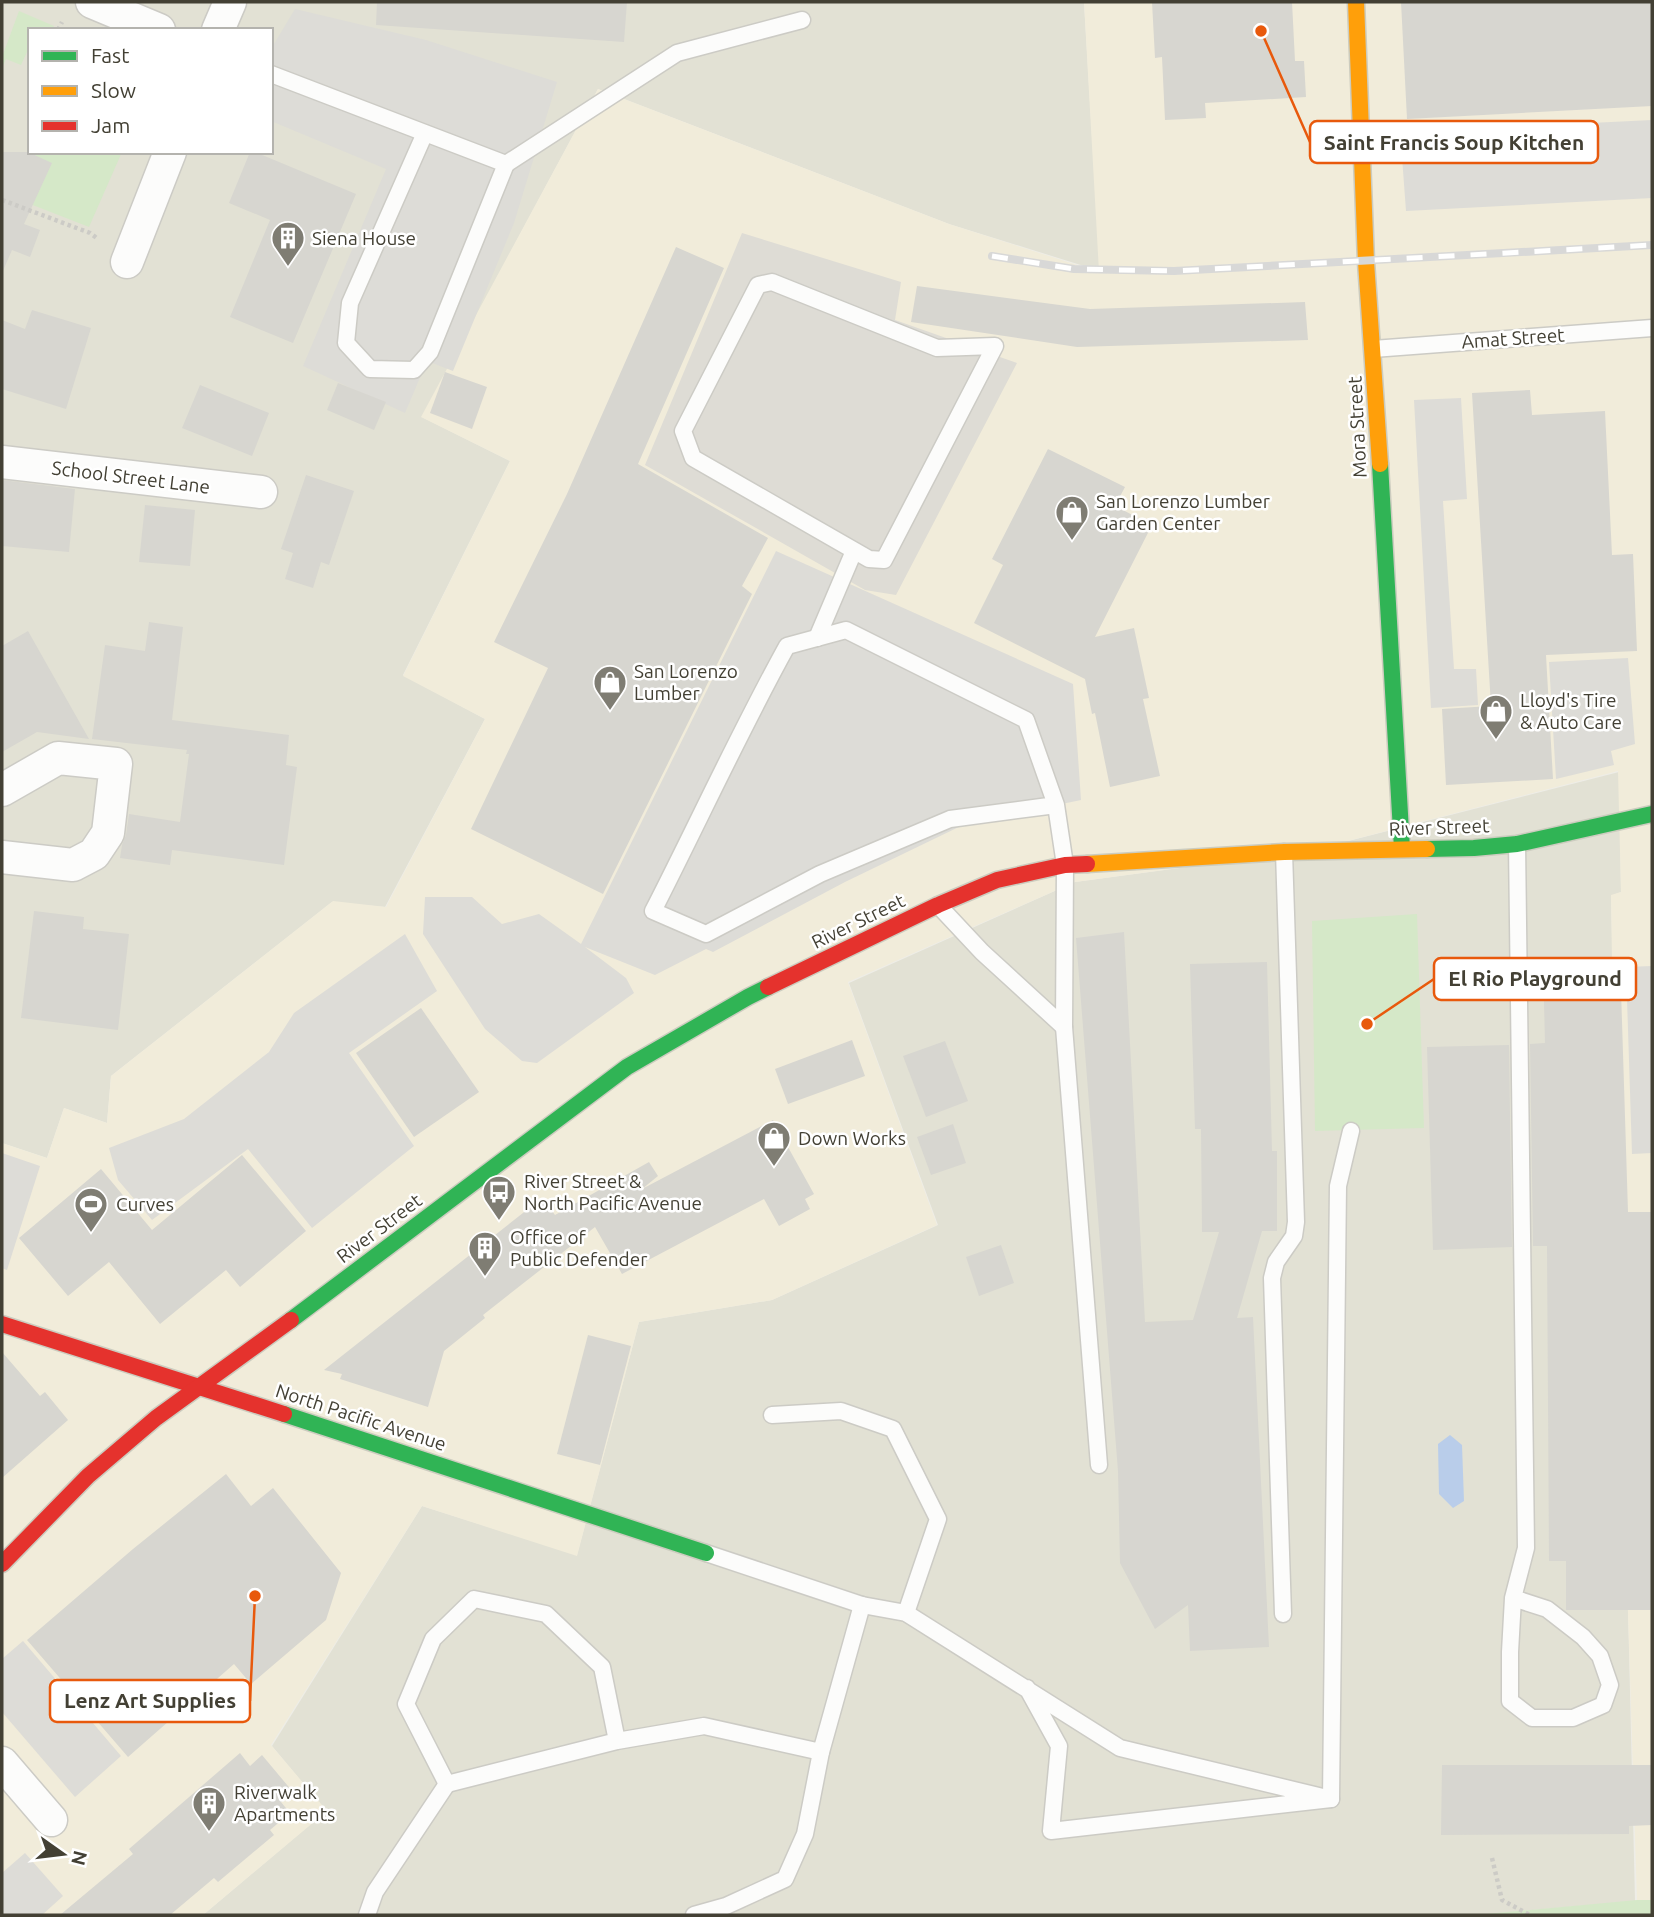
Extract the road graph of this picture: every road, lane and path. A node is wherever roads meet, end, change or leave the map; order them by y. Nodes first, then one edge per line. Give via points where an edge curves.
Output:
1 (92, 2) edge
2 (230, 2) edge
3 (1356, 2) edge
4 (802, 20) dead end
5 (62, 22) dead end
6 (59, 28) edge
7 (154, 28) edge
8 (219, 28) edge
9 (273, 75) edge
10 (425, 132) junction
11 (169, 154) edge
12 (506, 164) junction
13 (2, 200) edge
14 (128, 262) joint
15 (1652, 328) edge
16 (1373, 349) junction
17 (2, 462) edge
18 (261, 492) dead end
19 (854, 551) junction
20 (817, 638) junction
21 (2, 790) edge
22 (1056, 805) junction
23 (1652, 814) edge
24 (1517, 844) junction
25 (1402, 849) junction
26 (1284, 852) junction
27 (2, 857) edge
28 (1065, 865) junction
29 (938, 905) junction
30 (1064, 1027) junction
31 (1351, 1131) dead end
32 (2, 1324) edge
33 (202, 1387) junction
34 (772, 1415) dead end
35 (173, 1424) dead end
36 (1099, 1465) dead end
37 (52, 1536) dead end
38 (706, 1553) joint
39 (2, 1564) edge
40 (2, 1573) edge
41 (1513, 1598) junction
42 (862, 1605) junction
43 (906, 1613) junction
44 (1283, 1615) dead end
45 (1027, 1688) junction
46 (617, 1741) junction
47 (821, 1752) junction
48 (2, 1763) edge
49 (447, 1784) junction
50 (1331, 1799) junction
51 (51, 1820) dead end
52 (1492, 1858) dead end
53 (367, 1915) edge
54 (694, 1915) edge
55 (1530, 1915) edge

1 - 7 street
2 - 8 street
3 - 16 main road, Mora Street
4 - 12 lane via 677,53
5 - 6 path
9 - 10 lane
10 - 12 lane
10 - 12 lane via 349,303 346,343 370,369 414,370 430,352
11 - 14 street
13 - 14 path via 90,233
15 - 16 lane, Amat Street
16 - 25 main road, Mora Street
17 - 18 street, School Street Lane
19 - 19 lane via 869,559 884,559 995,346 937,348 772,282 758,285 683,431 693,458
19 - 20 lane
20 - 22 lane via 846,630 1027,720
20 - 22 lane via 787,646 653,911 706,934 820,874 950,819
21 - 27 street via 58,758 117,764 108,834 94,853 73,865
22 - 28 lane
23 - 24 main road, River Street
24 - 25 main road, River Street
24 - 41 lane via 1526,1548
25 - 26 main road, River Street
26 - 28 main road, River Street
26 - 44 lane via 1296,1222 1294,1236 1276,1262 1272,1279
28 - 29 main road, River Street via 997,880
28 - 30 lane
29 - 30 lane
29 - 33 main road, River Street via 748,997 627,1067
30 - 36 lane
31 - 50 lane via 1338,1186
32 - 33 main road, North Pacific Avenue
33 - 35 main road, River Street
33 - 38 main road, North Pacific Avenue
33 - 39 main road, River Street via 156,1418 88,1476
34 - 43 lane via 841,1411 893,1429 938,1519
37 - 40 main road
38 - 42 lane
41 - 41 lane via 1510,1701 1532,1718 1573,1717 1603,1705 1611,1685 1600,1656 1547,1609
42 - 43 lane
42 - 47 lane
43 - 45 lane
45 - 50 lane via 1121,1748
45 - 50 lane via 1059,1746 1051,1831
46 - 47 lane via 704,1726
46 - 49 lane
46 - 49 lane via 602,1667 546,1614 474,1599 433,1639 406,1704
47 - 54 lane via 805,1834 785,1879
48 - 51 street
49 - 53 lane via 375,1892
52 - 55 path via 1502,1900

